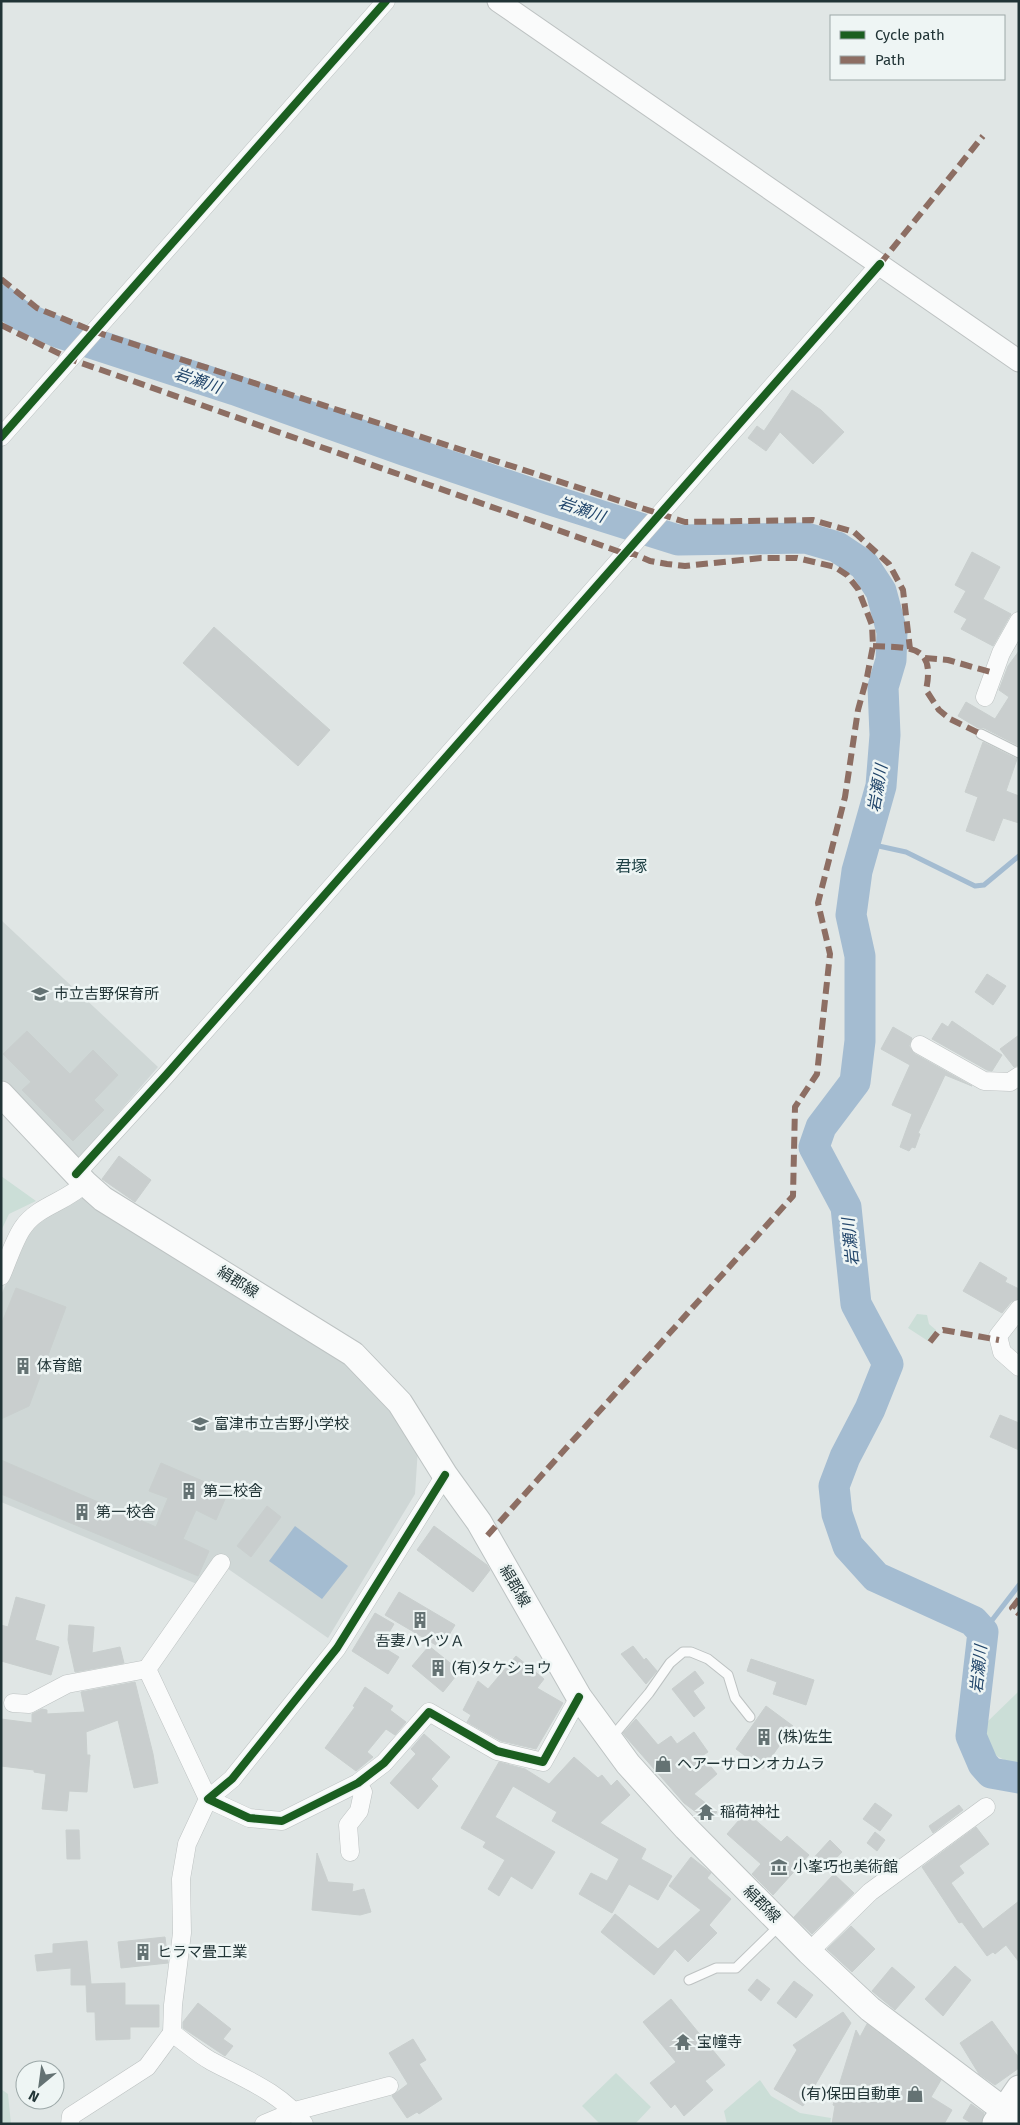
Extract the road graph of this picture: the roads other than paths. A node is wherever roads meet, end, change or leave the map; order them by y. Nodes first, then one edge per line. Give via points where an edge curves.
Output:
1 (386, 1) edge
2 (498, 1) edge
3 (880, 264) junction
4 (1019, 361) edge
5 (1, 437) edge
6 (1019, 621) edge
7 (985, 697) dead end
8 (980, 734) dead end
9 (1019, 753) edge
10 (920, 1045) dead end
11 (1019, 1076) edge
12 (1, 1094) edge
13 (80, 1178) junction
14 (1, 1276) edge
15 (1019, 1309) edge
16 (1019, 1367) edge
17 (445, 1475) junction
18 (221, 1563) dead end
19 (146, 1669) junction
20 (579, 1697) junction
21 (13, 1703) dead end
22 (750, 1717) dead end
23 (610, 1739) junction
24 (358, 1783) junction
25 (208, 1799) junction
26 (986, 1807) dead end
27 (350, 1852) dead end
28 (781, 1924) junction
29 (809, 1952) junction
30 (689, 1980) dead end
31 (172, 2033) junction
32 (389, 2086) dead end
33 (1019, 2088) edge
34 (299, 2118) edge
35 (1006, 2119) edge
36 (70, 2124) edge
37 (264, 2124) edge

1 - 5 street
2 - 3 street
3 - 4 street
3 - 13 street via 147,1097
6 - 7 street via 1001,653
8 - 9 lane
10 - 11 street via 984,1081 1010,1082
12 - 13 main road, 絹郡線
13 - 14 street via 70,1196 24,1226
13 - 17 main road, 絹郡線 via 103,1199 353,1354 400,1403
15 - 16 street via 998,1336 1002,1352
17 - 20 main road, 絹郡線 via 479,1522
17 - 25 street via 337,1648 232,1778
18 - 19 street
19 - 21 street via 67,1684 29,1704
19 - 25 street
20 - 23 main road, 絹郡線
20 - 24 street via 543,1762 497,1751 429,1712 384,1763
22 - 23 lane via 735,1698 728,1675 708,1659 683,1652 670,1663
23 - 28 main road, 絹郡線 via 628,1764 686,1828
24 - 25 street via 282,1821 249,1818
24 - 27 street via 363,1792 360,1811 348,1825
25 - 31 street via 188,1844 181,1880 182,1933
26 - 29 street via 870,1892
28 - 29 main road, 絹郡線
28 - 30 lane via 736,1968 716,1968
29 - 35 main road, 絹郡線 via 870,2009
31 - 34 street via 209,2060 254,2082
31 - 36 street via 148,2068 71,2116
32 - 34 street
33 - 35 main road
34 - 37 street

